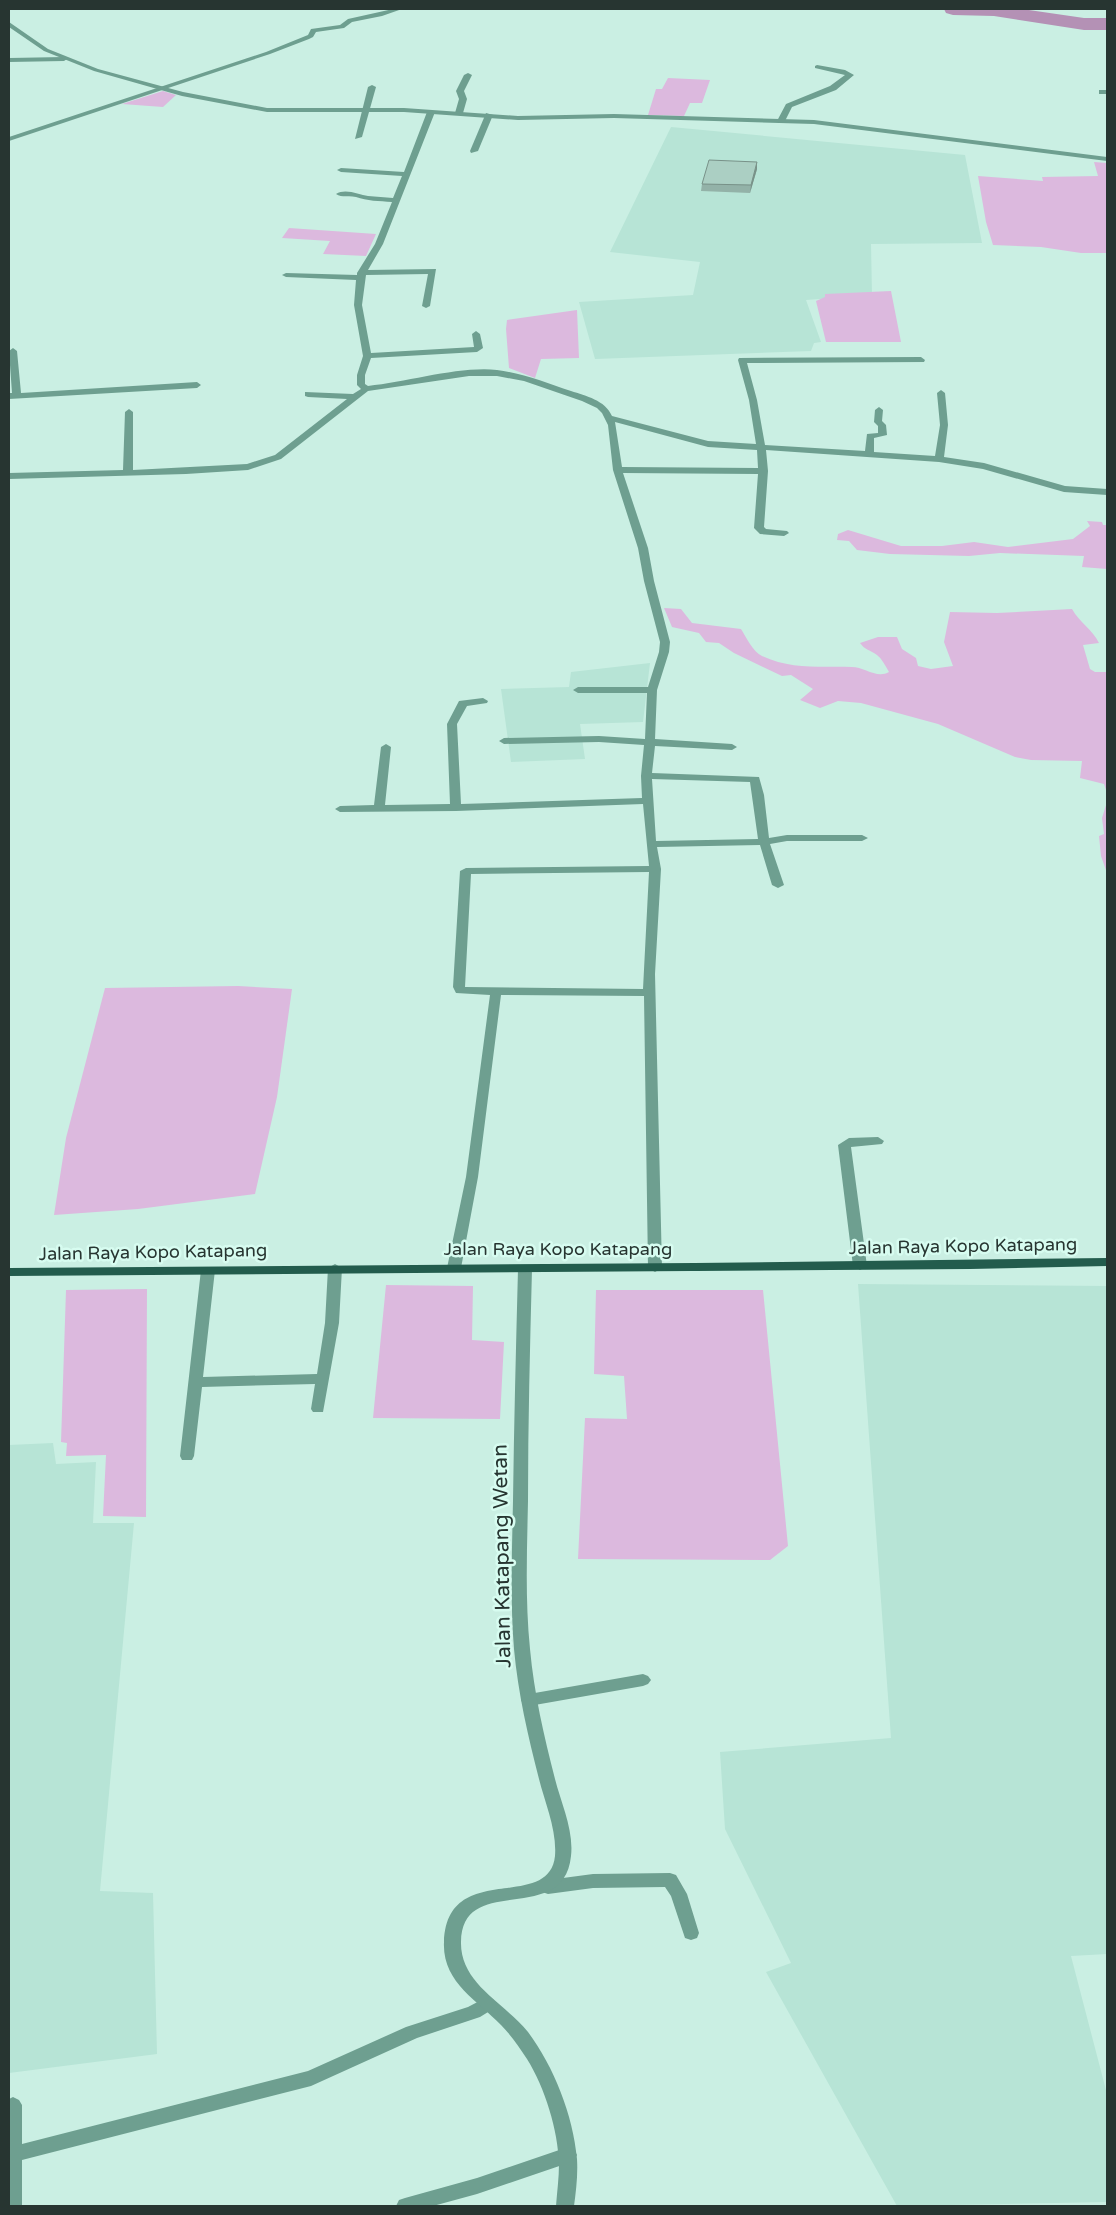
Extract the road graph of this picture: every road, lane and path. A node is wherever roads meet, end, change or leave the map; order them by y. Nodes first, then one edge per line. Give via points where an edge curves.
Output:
1 (399, 9) edge
2 (9, 24) edge
3 (64, 59) junction
4 (9, 60) edge
5 (817, 68) dead end
6 (468, 75) dead end
7 (372, 87) dead end
8 (165, 88) junction
9 (366, 110) junction
10 (431, 112) junction
11 (459, 113) junction
12 (489, 115) junction
13 (781, 121) junction
14 (9, 135) edge
15 (22, 135) junction
16 (358, 137) dead end
17 (9, 139) edge
18 (474, 151) dead end
19 (1107, 158) edge
20 (341, 170) dead end
21 (405, 174) junction
22 (340, 194) dead end
23 (395, 200) junction
24 (286, 275) dead end
25 (360, 275) junction
26 (426, 306) dead end
27 (476, 334) dead end
28 (13, 351) dead end
29 (366, 356) junction
30 (921, 360) dead end
31 (197, 385) dead end
32 (366, 389) junction
33 (941, 393) dead end
34 (308, 394) dead end
35 (13, 396) edge
36 (353, 397) junction
37 (879, 410) dead end
38 (129, 412) dead end
39 (610, 418) junction
40 (761, 448) junction
41 (869, 454) junction
42 (939, 459) junction
43 (618, 470) junction
44 (763, 471) junction
45 (128, 472) junction
46 (9, 476) edge
47 (1107, 492) edge
48 (784, 533) dead end
49 (578, 690) dead end
50 (652, 690) junction
51 (483, 701) dead end
52 (504, 741) dead end
53 (650, 743) junction
54 (386, 747) dead end
55 (732, 747) dead end
56 (646, 776) junction
57 (648, 801) junction
58 (380, 808) junction
59 (456, 808) junction
60 (340, 809) dead end
61 (862, 838) dead end
62 (764, 842) junction
63 (651, 844) junction
64 (655, 869) junction
65 (778, 885) dead end
66 (496, 991) junction
67 (650, 993) junction
68 (878, 1141) dead end
69 (1107, 1262) edge
70 (860, 1266) junction
71 (335, 1268) junction
72 (454, 1268) junction
73 (656, 1268) junction
74 (525, 1269) junction
75 (208, 1270) junction
76 (9, 1272) edge
77 (322, 1379) junction
78 (196, 1382) junction
79 (318, 1409) dead end
80 (187, 1456) dead end
81 (643, 1680) dead end
82 (529, 1700) junction
83 (548, 1887) junction
84 (691, 1933) dead end
85 (487, 2004) junction
86 (13, 2105) dead end
87 (13, 2154) junction
88 (568, 2155) junction
89 (13, 2206) edge
90 (405, 2206) edge
91 (565, 2206) edge

1 - 8 street via 350,20 342,26 318,28 307,38
2 - 3 street
3 - 4 street
3 - 8 street
5 - 13 street via 850,75 833,88 789,106
6 - 11 street via 460,91 463,99
7 - 9 street
8 - 9 street via 199,98 267,110
8 - 15 street
9 - 10 street
9 - 16 street
10 - 11 street
10 - 21 street
11 - 12 street
12 - 13 street
12 - 18 street
13 - 19 street via 841,124
14 - 15 street
15 - 17 street
20 - 21 street
21 - 23 street
22 - 23 street
23 - 25 street via 378,244
24 - 25 street
25 - 26 street via 433,271
25 - 29 street via 358,305
27 - 29 street via 478,348 475,350
28 - 35 street
29 - 32 street via 360,375 361,384
30 - 40 street via 742,360
31 - 35 street
32 - 36 street
32 - 39 street via 469,373 497,373 586,399 600,406
33 - 42 street via 944,425
34 - 36 street
36 - 45 street via 271,461 226,469
37 - 41 street via 878,422 882,425 883,435 870,436
38 - 45 street
39 - 40 street via 700,443
39 - 43 street
40 - 41 street
40 - 44 street
41 - 42 street
42 - 47 street via 984,466 1064,489
43 - 44 street
43 - 50 street via 641,544 665,642
44 - 48 street via 759,528 763,532
45 - 46 street
49 - 50 street
50 - 53 street
51 - 59 street via 463,702 454,718
52 - 53 street via 600,739
53 - 55 street
53 - 56 street
54 - 58 street
56 - 57 street
56 - 62 street via 755,779
57 - 59 street
57 - 63 street
58 - 59 street
58 - 60 street
61 - 62 street via 787,838
62 - 63 street
62 - 65 street
63 - 64 street
64 - 66 street via 466,871 460,990
64 - 67 street
66 - 67 street
66 - 72 street via 472,1177
67 - 73 street
68 - 70 street via 844,1145
69 - 70 main road, Jalan Raya Kopo Katapang
70 - 73 main road, Jalan Raya Kopo Katapang
71 - 72 main road, Jalan Raya Kopo Katapang
71 - 75 main road, Jalan Raya Kopo Katapang
71 - 77 street via 332,1323
72 - 74 main road, Jalan Raya Kopo Katapang
73 - 74 main road, Jalan Raya Kopo Katapang
74 - 82 street, Jalan Katapang Wetan via 520,1432 520,1606
75 - 76 main road, Jalan Raya Kopo Katapang
75 - 78 street
77 - 78 street
77 - 79 street
78 - 80 street
81 - 82 street
82 - 83 street, Jalan Katapang Wetan via 562,1843 562,1868
83 - 84 street via 592,1881 670,1880 679,1894
83 - 85 street via 489,1895 468,1905 456,1916 453,1959 466,1984
85 - 87 street via 465,2016 398,2038 311,2078
85 - 88 street via 529,2046 539,2064
86 - 87 street
87 - 89 street
88 - 90 street
88 - 91 street

